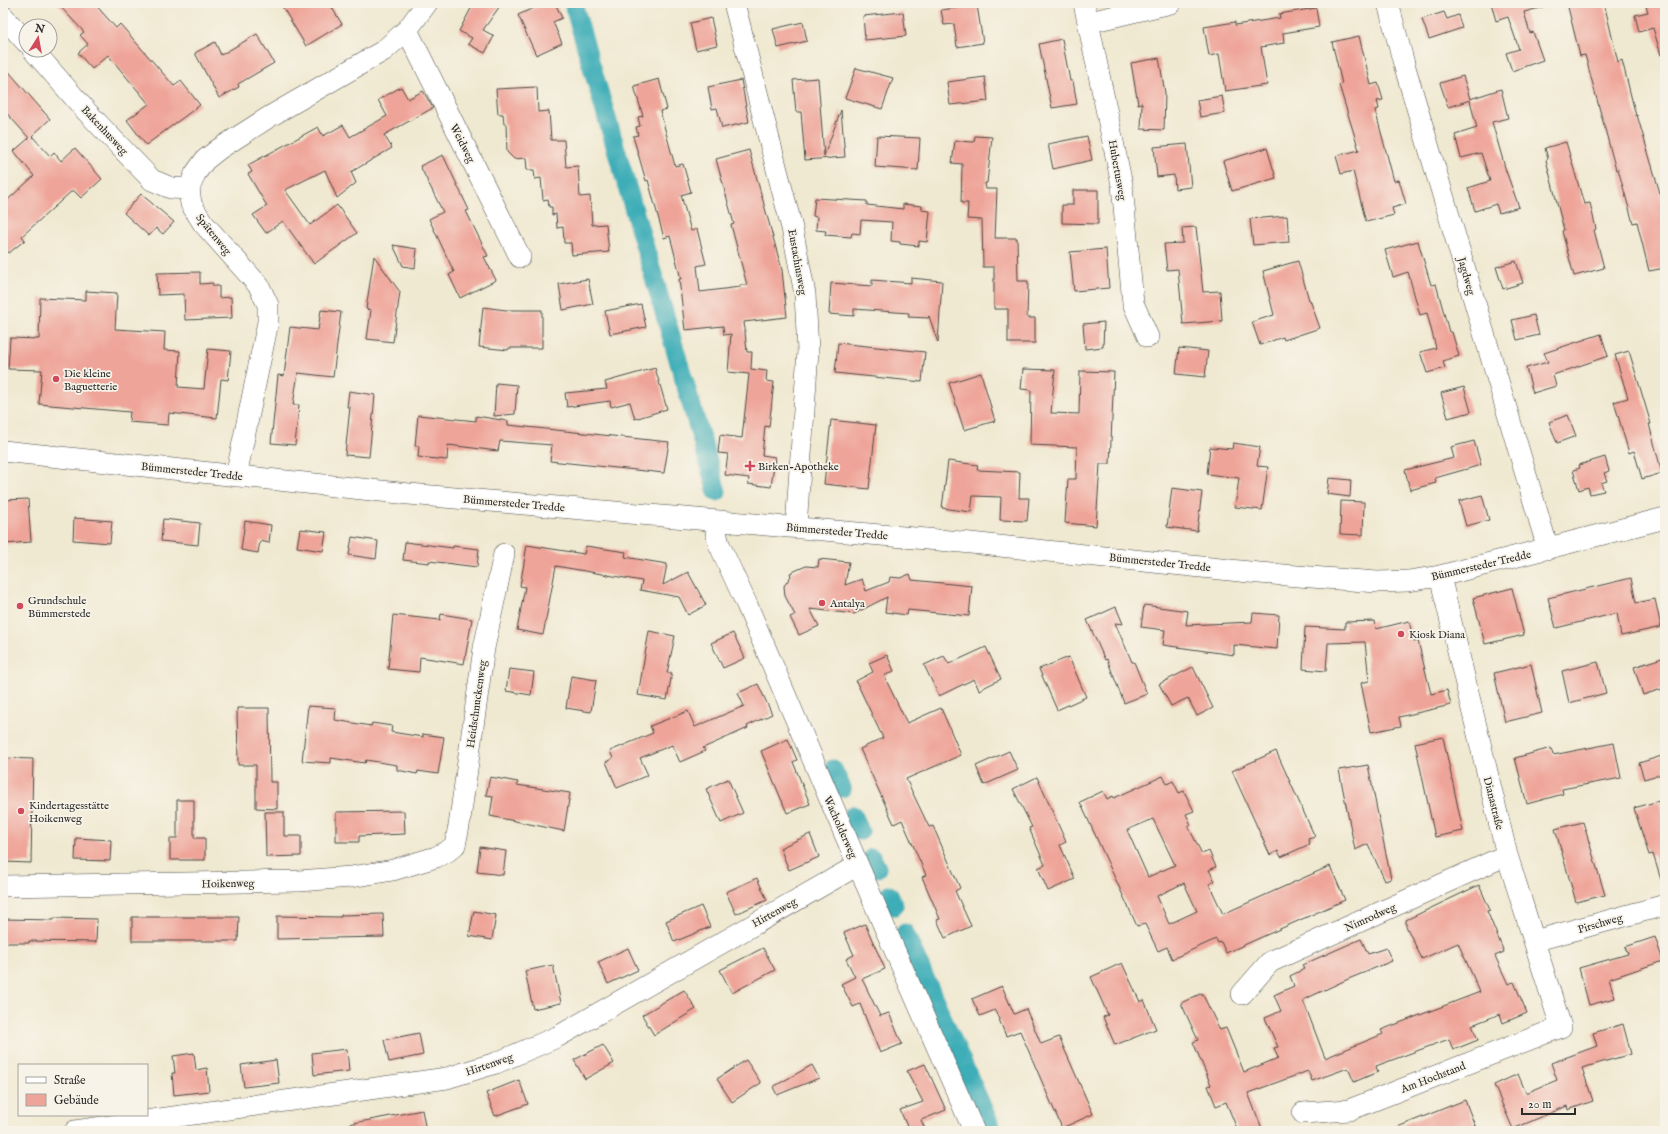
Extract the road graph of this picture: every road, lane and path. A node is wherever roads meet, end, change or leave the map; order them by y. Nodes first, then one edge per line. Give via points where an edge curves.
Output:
1 (427, 3) edge
2 (734, 3) edge
3 (1170, 3) edge
4 (1388, 3) edge
5 (1087, 12) edge
6 (3, 16) edge
7 (407, 30) junction
8 (18, 33) edge
9 (40, 58) edge
10 (189, 189) junction
11 (520, 257) dead end
12 (1148, 337) dead end
13 (3, 451) edge
14 (236, 476) junction
15 (1665, 518) edge
16 (716, 521) junction
17 (796, 528) junction
18 (1548, 549) junction
19 (504, 554) dead end
20 (1440, 576) junction
21 (448, 851) joint
22 (1508, 855) junction
23 (858, 865) junction
24 (3, 886) edge
25 (1665, 906) edge
26 (1534, 942) junction
27 (1242, 994) dead end
28 (1561, 1027) joint
29 (1303, 1113) dead end
30 (75, 1131) edge
31 (974, 1131) edge

1 - 7 street
2 - 17 street, Eustachiusweg via 792,228 805,294 808,351
3 - 5 street
4 - 18 street, Jagdweg
5 - 12 street, Hubertusweg via 1122,185 1133,303
6 - 8 street
7 - 10 street via 383,51 219,149 205,160
7 - 11 street, Weidweg
9 - 10 street, Bakenhusweg via 152,180 171,188
10 - 14 street, Spätenweg via 191,204 203,223 259,286 268,305 268,322
13 - 14 street, Bümmersteder Tredde
14 - 16 street, Bümmersteder Tredde
15 - 18 street, Bümmersteder Tredde
16 - 17 street, Bümmersteder Tredde
16 - 23 street, Wacholderweg via 719,544
17 - 20 street, Bümmersteder Tredde via 1377,582
18 - 20 street, Bümmersteder Tredde
19 - 21 street, Heidschnuckenweg via 484,648 459,826 455,845
20 - 22 street, Dianastraße
21 - 24 street, Hoikenweg via 393,870 306,881
22 - 26 street, Dianastraße
22 - 27 street, Nimrodweg via 1270,962
23 - 30 street, Hirtenweg via 558,1037 496,1063 447,1078
23 - 31 street, Wacholderweg
25 - 26 street, Pirschweg
26 - 28 street, Dianastraße
28 - 29 street, Am Hochstand via 1349,1110

